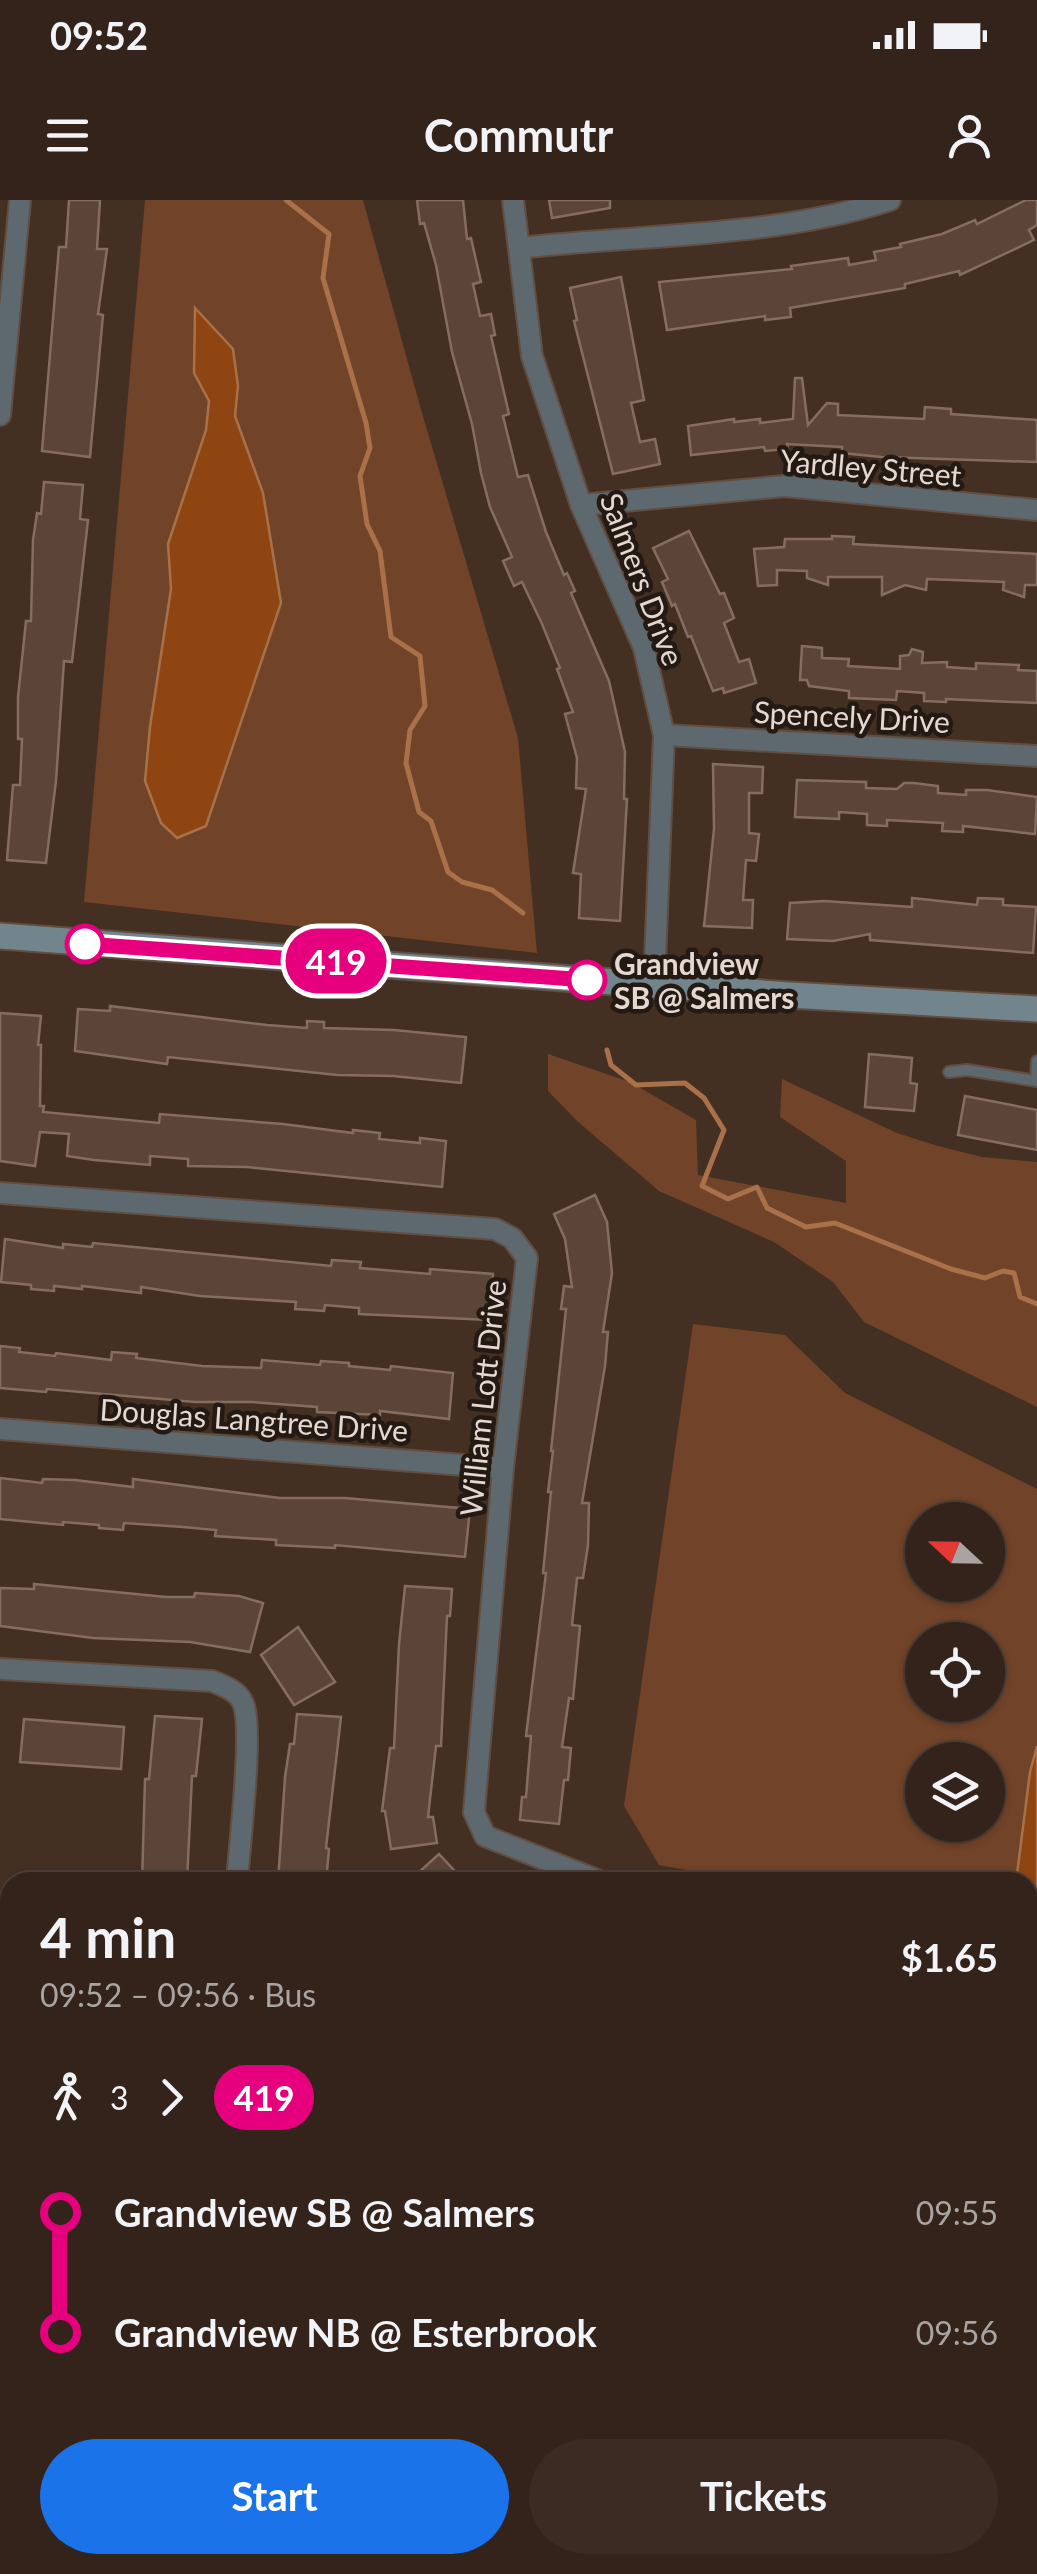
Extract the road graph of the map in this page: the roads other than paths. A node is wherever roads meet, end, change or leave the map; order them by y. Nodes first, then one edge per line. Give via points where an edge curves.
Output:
1 (20, 200) edge
2 (514, 200) edge
3 (890, 200) edge
4 (520, 248) junction
5 (5, 297) edge
6 (0, 415) edge
7 (582, 506) junction
8 (1037, 510) edge
9 (664, 736) junction
10 (1037, 756) edge
11 (0, 936) edge
12 (654, 986) junction
13 (1037, 1009) edge
14 (1037, 1061) edge
15 (949, 1072) dead end
16 (1037, 1081) edge
17 (0, 1193) edge
18 (0, 1430) edge
19 (504, 1468) junction
20 (0, 1668) edge
21 (238, 1872) edge
22 (577, 1872) edge

1 - 5 street
2 - 4 street, Salmers Drive
3 - 4 street via 719,231
4 - 7 street, Salmers Drive via 532,356
5 - 6 street
7 - 8 street, Yardley Street via 785,486
7 - 9 street, Salmers Drive via 644,648
9 - 10 street, Spencely Drive
9 - 12 street, Salmers Drive
11 - 12 street
12 - 13 street
14 - 16 lane
15 - 16 lane
17 - 19 street, William Lott Drive via 495,1229 512,1238 527,1258
18 - 19 street, Douglas Langtree Drive
19 - 22 street, William Lott Drive via 474,1812 485,1836
20 - 21 street via 212,1681 230,1688 243,1702 247,1730

